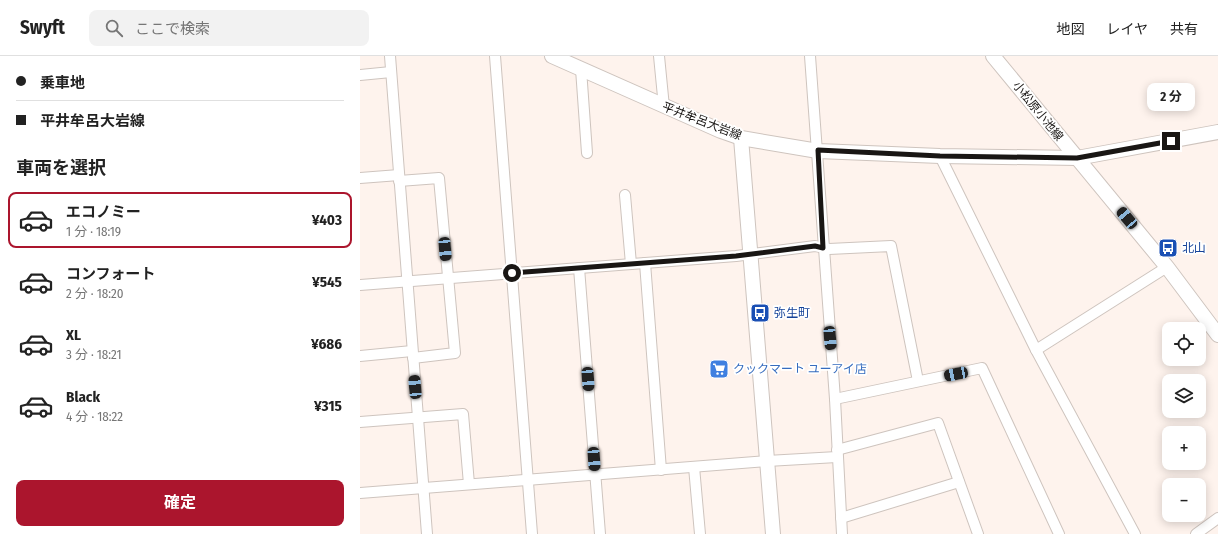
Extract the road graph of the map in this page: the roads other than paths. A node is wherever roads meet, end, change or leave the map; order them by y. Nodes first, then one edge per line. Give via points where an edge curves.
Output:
1 (390, 56) edge
2 (495, 56) edge
3 (554, 56) edge
4 (659, 56) edge
5 (810, 56) edge
6 (993, 56) edge
7 (581, 69) junction
8 (391, 72) junction
9 (360, 75) edge
10 (664, 108) junction
11 (1218, 132) edge
12 (741, 138) junction
13 (818, 150) junction
14 (588, 153) dead end
15 (940, 156) junction
16 (1077, 158) junction
17 (360, 178) edge
18 (399, 178) junction
19 (625, 195) dead end
20 (823, 248) junction
21 (751, 253) junction
22 (645, 263) junction
23 (631, 264) junction
24 (1166, 267) junction
25 (579, 268) junction
26 (512, 273) junction
27 (447, 278) junction
28 (407, 281) junction
29 (360, 285) edge
30 (1218, 335) edge
31 (1036, 350) junction
32 (413, 354) junction
33 (360, 356) edge
34 (918, 381) junction
35 (835, 399) junction
36 (418, 417) junction
37 (360, 422) edge
38 (837, 454) junction
39 (767, 461) junction
40 (694, 467) junction
41 (661, 470) junction
42 (595, 474) junction
43 (527, 480) junction
44 (959, 482) junction
45 (469, 484) junction
46 (423, 488) junction
47 (360, 493) edge
48 (841, 518) junction
49 (1218, 518) edge
50 (427, 534) edge
51 (532, 534) edge
52 (600, 534) edge
53 (700, 534) edge
54 (773, 534) edge
55 (842, 534) edge
56 (978, 534) edge
57 (1059, 534) edge
58 (1135, 534) edge
59 (1196, 534) edge

1 - 8 street
2 - 26 street
3 - 7 main road, 平井牟呂大岩線
4 - 10 street
5 - 13 street
6 - 16 main road, 小松原小池線
7 - 10 main road, 平井牟呂大岩線
7 - 14 street
8 - 9 street
8 - 18 street
10 - 12 main road, 平井牟呂大岩線
11 - 16 main road, 平井牟呂大岩線
12 - 13 main road, 平井牟呂大岩線
12 - 21 main road
13 - 15 main road, 平井牟呂大岩線
13 - 20 street
15 - 16 main road, 平井牟呂大岩線
15 - 31 street
16 - 24 main road, 小松原小池線
17 - 18 street
18 - 27 street via 439,178
18 - 28 street
19 - 23 street
20 - 21 street via 815,246
20 - 34 street via 891,246
20 - 35 street
21 - 22 street
21 - 39 main road
22 - 23 street
22 - 41 street
23 - 25 street
24 - 30 main road, 小松原小池線
24 - 31 street
25 - 26 street
25 - 42 street
26 - 27 street
26 - 43 street
27 - 28 street
27 - 32 street via 455,353
28 - 29 street
28 - 32 street
31 - 58 street
32 - 33 street
32 - 36 street
34 - 35 street
34 - 57 street via 982,368
35 - 38 street
36 - 37 street
36 - 45 street via 462,414
36 - 46 street
38 - 39 street
38 - 44 street via 938,423
38 - 48 street
39 - 40 street
39 - 54 main road
40 - 41 street
40 - 53 street
41 - 42 street
42 - 43 street
42 - 52 street
43 - 45 street
43 - 51 street
44 - 48 street
44 - 56 street
45 - 46 street
46 - 47 street
46 - 50 street
48 - 55 street
49 - 59 street

